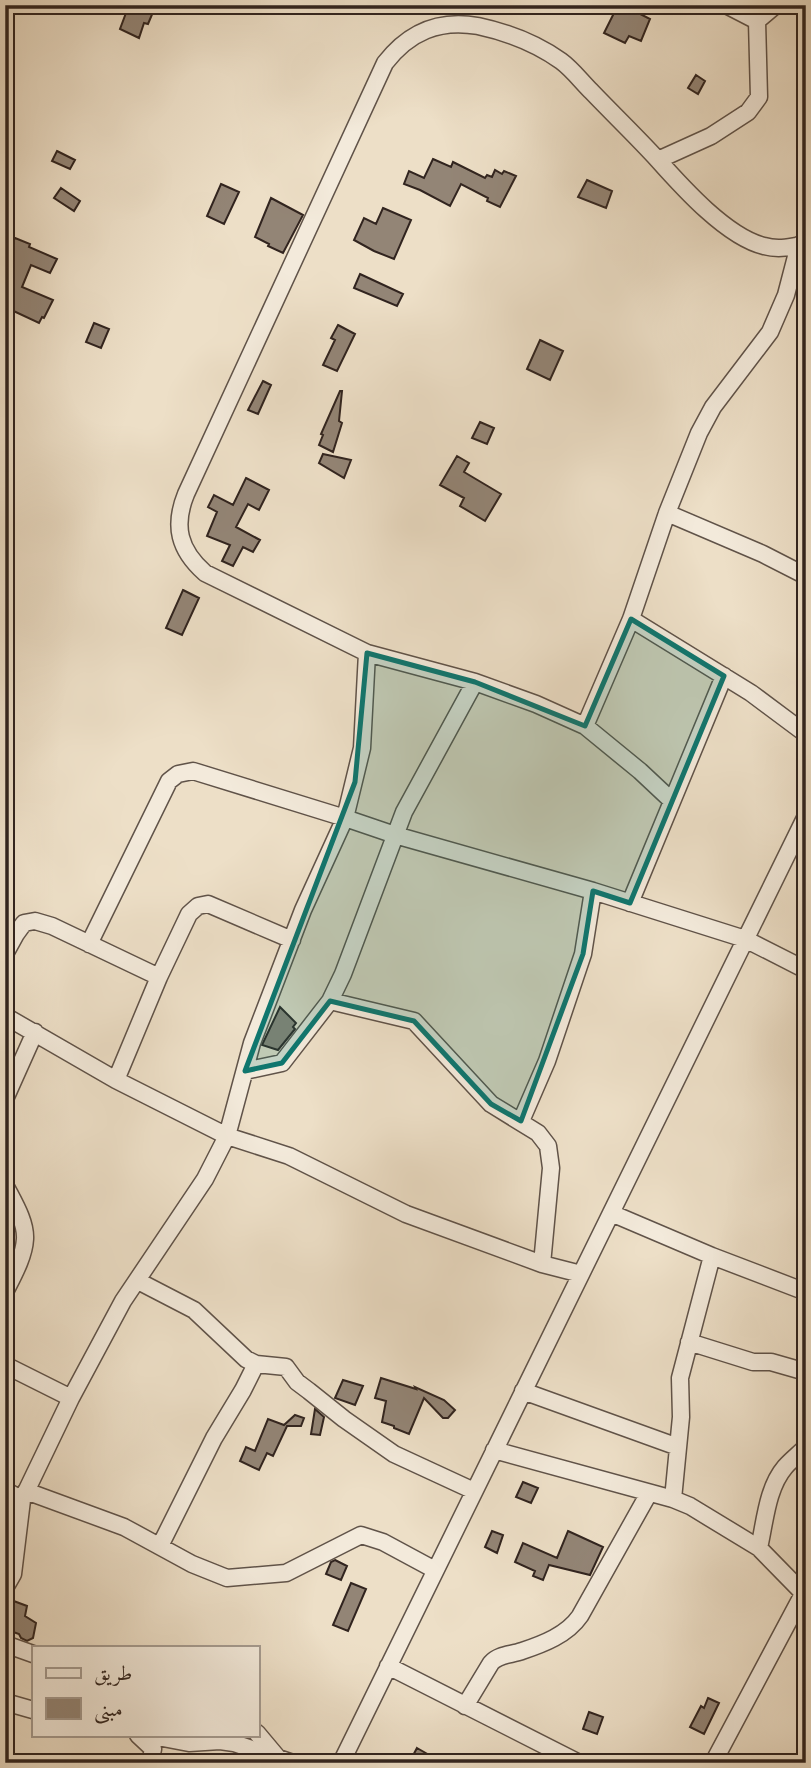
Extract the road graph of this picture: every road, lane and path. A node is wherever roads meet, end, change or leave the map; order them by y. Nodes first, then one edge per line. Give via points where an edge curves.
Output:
1 (726, 5) edge
2 (776, 5) edge
3 (757, 20) junction
4 (658, 160) junction
5 (802, 245) edge
6 (667, 513) junction
7 (806, 576) edge
8 (631, 620) junction
9 (367, 653) junction
10 (723, 676) junction
11 (475, 682) junction
12 (585, 726) junction
13 (806, 734) edge
14 (671, 801) junction
15 (806, 816) edge
16 (345, 818) junction
17 (395, 835) junction
18 (593, 891) junction
19 (630, 903) junction
20 (745, 939) junction
21 (292, 940) junction
22 (89, 944) junction
23 (5, 954) edge
24 (806, 970) edge
25 (159, 977) junction
26 (330, 1001) junction
27 (5, 1016) edge
28 (35, 1032) junction
29 (245, 1071) junction
30 (116, 1080) junction
31 (5, 1099) edge
32 (521, 1121) junction
33 (227, 1136) junction
34 (5, 1185) edge
35 (611, 1213) junction
36 (712, 1256) junction
37 (542, 1264) junction
38 (581, 1274) junction
39 (138, 1281) junction
40 (5, 1292) edge
41 (806, 1292) edge
42 (689, 1342) junction
43 (256, 1364) junction
44 (5, 1365) edge
45 (806, 1372) edge
46 (523, 1391) junction
47 (71, 1398) junction
48 (678, 1447) junction
49 (806, 1447) edge
50 (494, 1450) junction
51 (5, 1490) edge
52 (474, 1491) junction
53 (649, 1493) junction
54 (24, 1496) junction
55 (673, 1499) junction
56 (160, 1546) junction
57 (760, 1548) junction
58 (435, 1570) junction
59 (5, 1588) edge
60 (804, 1595) edge
61 (5, 1644) edge
62 (32, 1654) edge
63 (388, 1666) junction
64 (5, 1702) edge
65 (465, 1706) junction
66 (32, 1710) edge
67 (259, 1735) edge
68 (139, 1736) edge
69 (152, 1736) edge
70 (286, 1760) edge
71 (150, 1763) edge
72 (341, 1763) edge
73 (579, 1763) edge
74 (713, 1763) edge

1 - 3 street
2 - 3 street
3 - 4 street via 759,97 748,112 712,136
4 - 5 street via 684,189 744,238 764,246
4 - 9 street via 563,62 502,33 470,25 442,25 410,38 385,63 186,494 179,519 187,555 205,573
5 - 6 street via 770,332 713,407
6 - 7 street
6 - 8 street
8 - 10 street
8 - 12 street
9 - 11 street
9 - 16 street via 362,748
10 - 13 street
10 - 14 street
11 - 12 street
11 - 17 street
12 - 14 street
14 - 19 street
15 - 20 street
16 - 17 street
16 - 21 street
16 - 22 street via 193,771 178,774 169,781
17 - 18 street
17 - 26 street
18 - 19 street
18 - 32 street via 583,954
19 - 20 street
20 - 24 street
20 - 35 street
21 - 25 street via 208,904 198,906 188,914
21 - 29 street
22 - 23 street via 35,921 24,923
22 - 25 street
25 - 30 street
26 - 29 street via 282,1063
26 - 32 street via 414,1021 491,1104
27 - 28 street
28 - 30 street
28 - 31 street
29 - 33 street
30 - 33 street
32 - 37 street via 548,1146 551,1168
33 - 37 street via 289,1156 406,1214
33 - 39 street via 205,1179
34 - 40 street via 25,1237
35 - 36 street
35 - 38 street
36 - 41 street
36 - 42 street
37 - 38 street
38 - 46 street
39 - 43 street via 194,1310
39 - 47 street
42 - 45 street
42 - 48 street via 680,1378
43 - 52 street via 286,1367 303,1386 394,1454
43 - 56 street
44 - 47 street
46 - 48 street
46 - 50 street
47 - 54 street
48 - 55 street
49 - 57 street via 776,1481
50 - 52 street
50 - 53 street
51 - 54 street
52 - 58 street
53 - 55 street
53 - 65 street via 572,1627 522,1651 496,1657
54 - 56 street via 110,1521
54 - 59 street via 13,1574
55 - 57 street
56 - 58 street via 227,1578 286,1573 361,1535
57 - 60 street
58 - 63 street
60 - 74 street
61 - 62 street
63 - 65 street
63 - 72 street
64 - 66 street
65 - 73 street
67 - 70 street
68 - 71 street via 153,1749
69 - 70 street via 189,1743 234,1743

